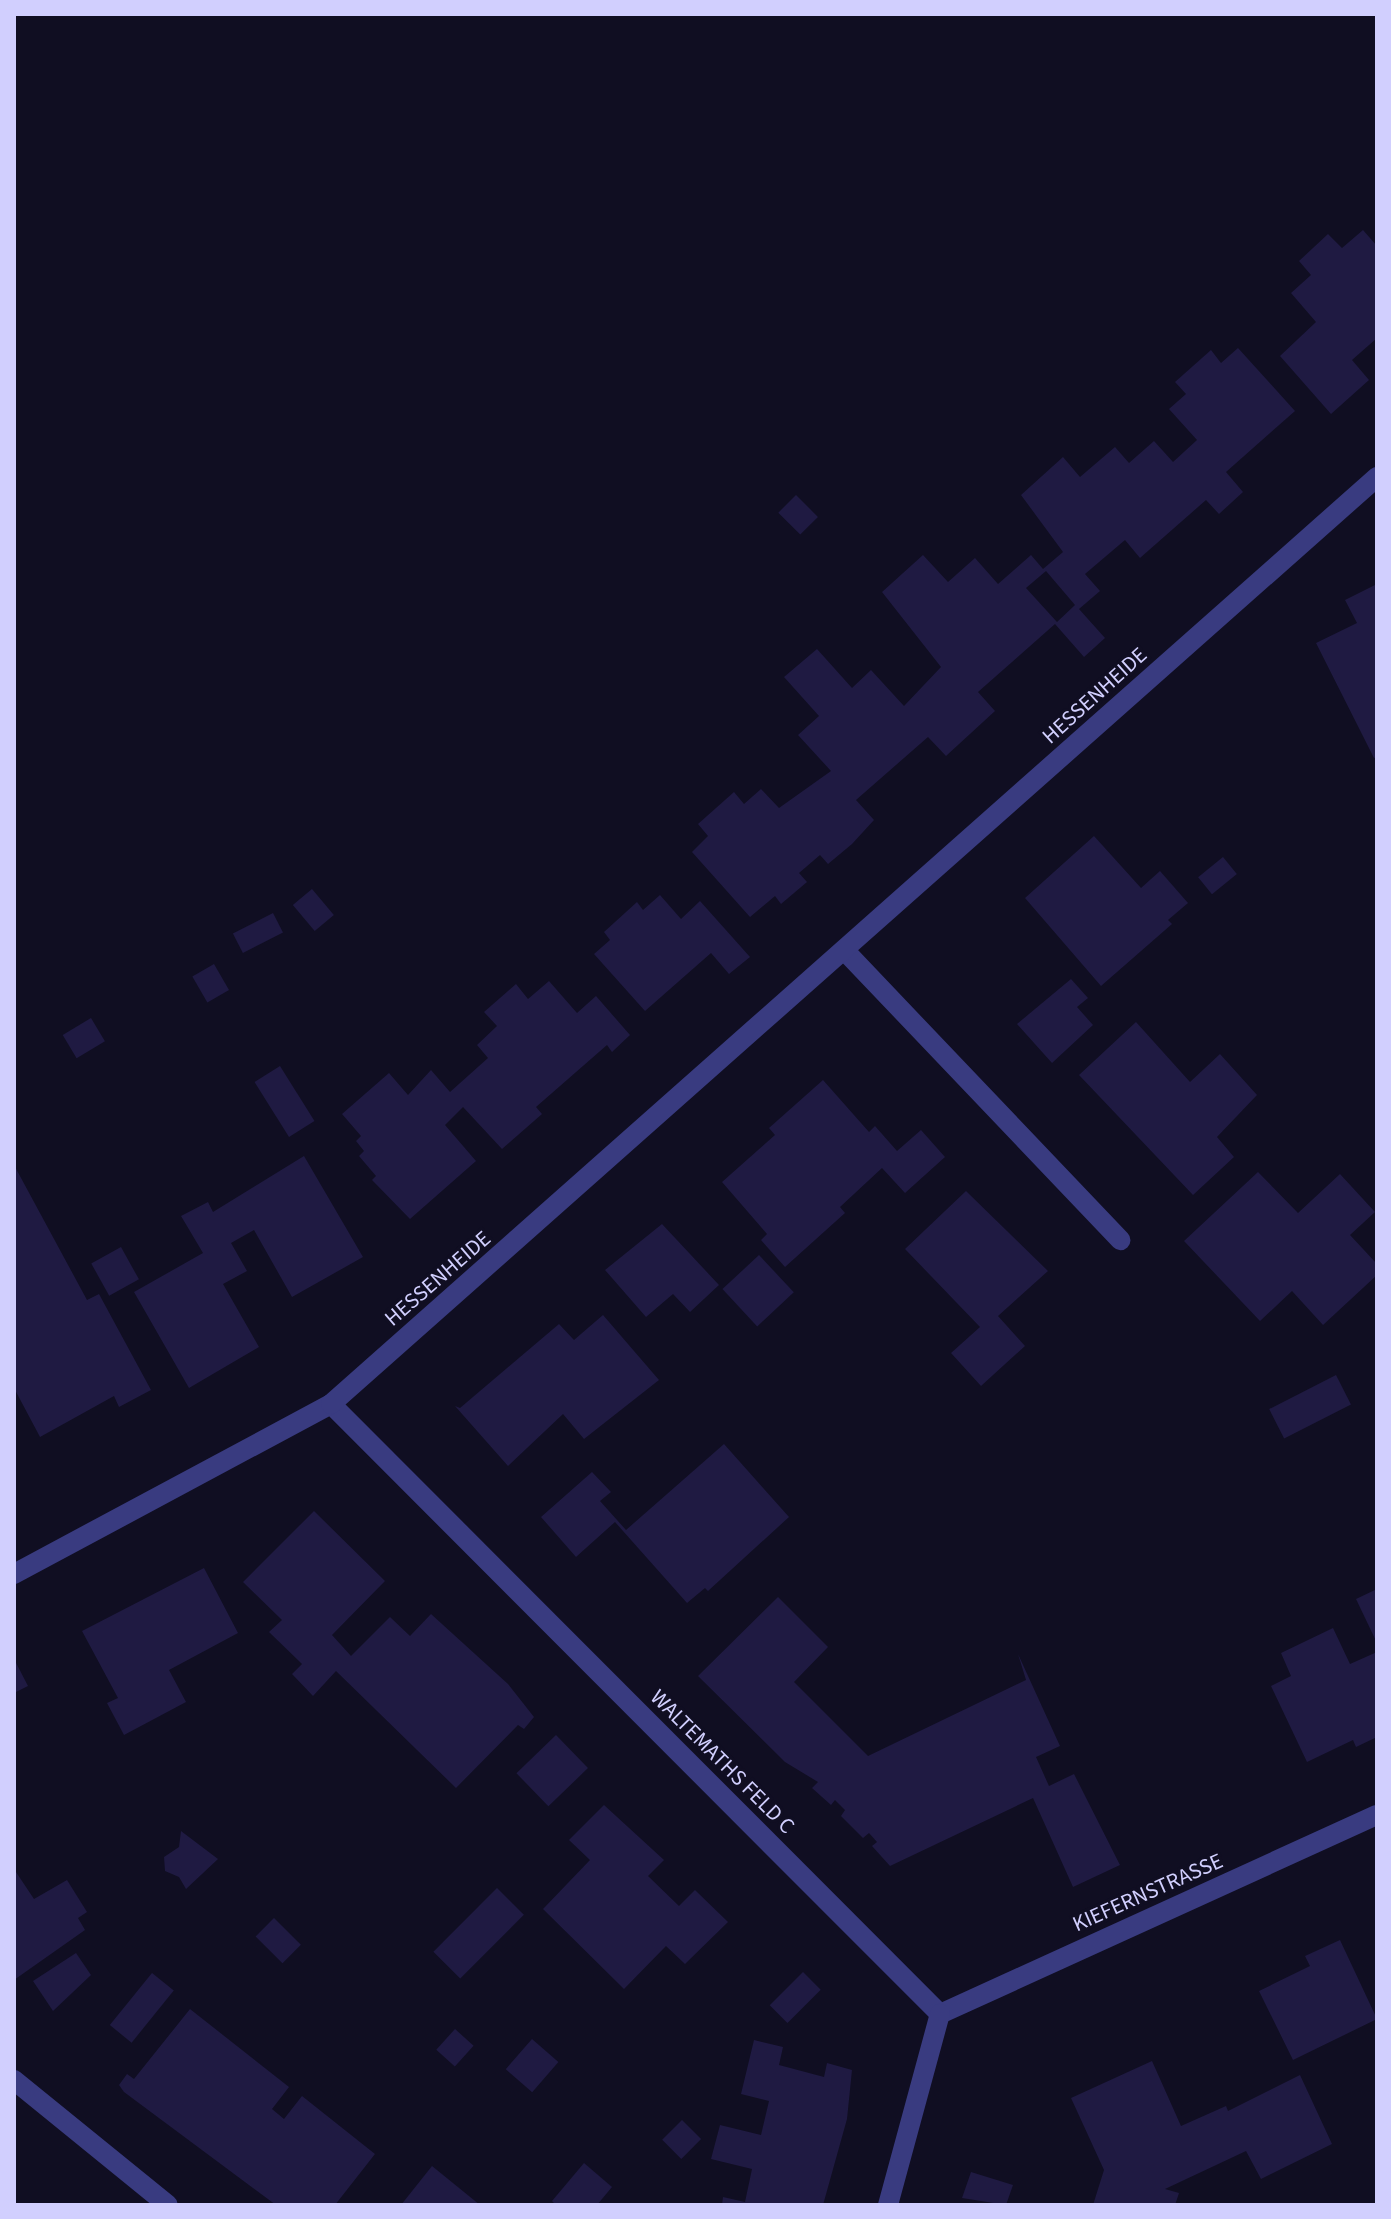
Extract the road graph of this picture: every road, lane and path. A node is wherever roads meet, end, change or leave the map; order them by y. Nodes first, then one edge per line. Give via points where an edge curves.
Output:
1 (1377, 477) edge
2 (846, 952) junction
3 (1120, 1240) dead end
4 (331, 1404) junction
5 (14, 1574) edge
6 (1377, 1815) edge
7 (940, 2014) junction
8 (14, 2080) edge
9 (168, 2205) edge
10 (888, 2205) edge

1 - 2 street, HESSENHEIDE
2 - 3 street
2 - 4 street, HESSENHEIDE
4 - 5 street, HESSENHEIDE
4 - 7 street, WALTEMATHS FELD C
6 - 7 street, KIEFERNSTRASSE
7 - 10 street
8 - 9 street

